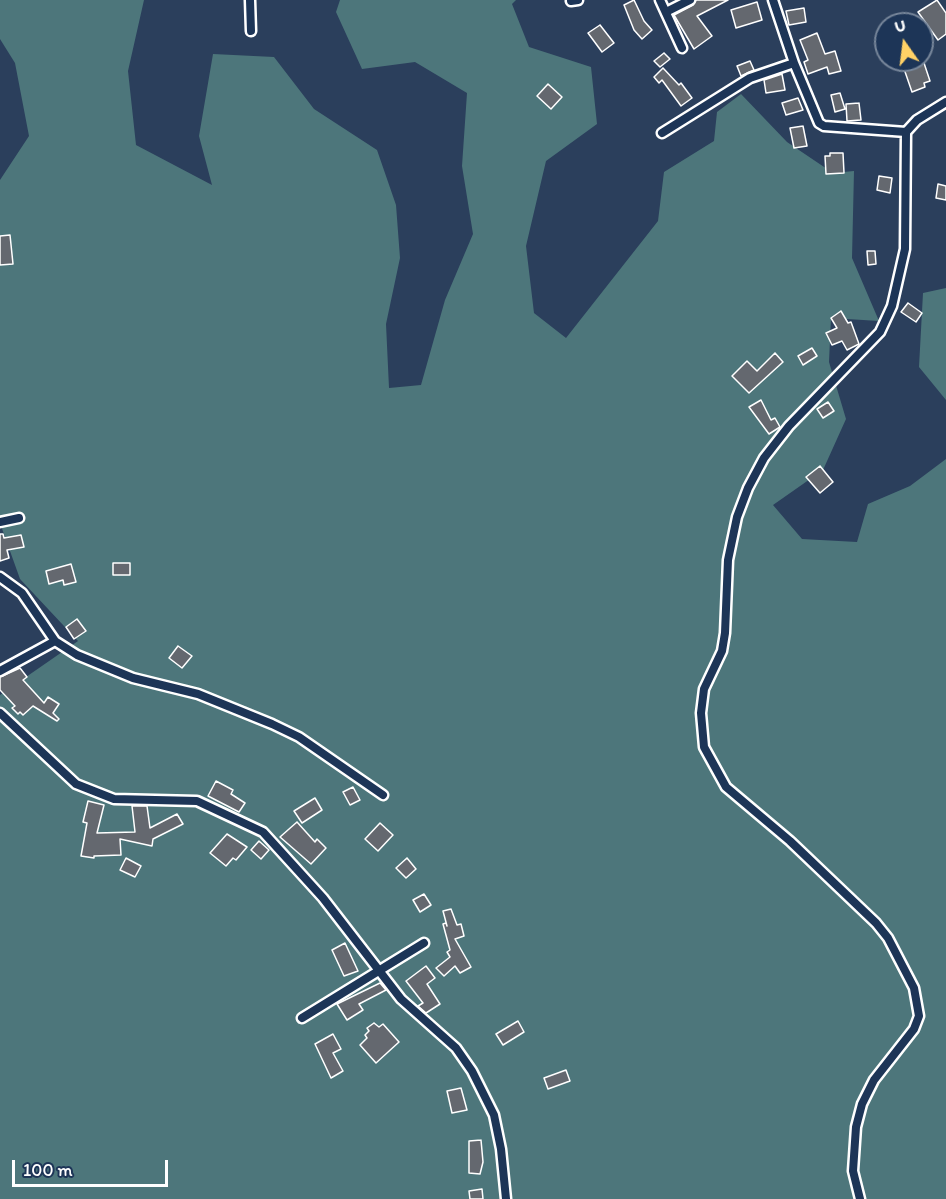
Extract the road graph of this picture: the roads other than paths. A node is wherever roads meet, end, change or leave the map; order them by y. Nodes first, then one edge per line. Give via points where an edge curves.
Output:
1 (250, 0) edge
2 (660, 0) edge
3 (690, 0) edge
4 (773, 0) edge
5 (666, 12) junction
6 (251, 31) dead end
7 (682, 48) dead end
8 (794, 63) junction
9 (946, 102) edge
10 (906, 132) junction
11 (662, 133) dead end
12 (19, 518) dead end
13 (0, 522) edge
14 (0, 577) edge
15 (55, 641) junction
16 (0, 671) edge
17 (0, 713) edge
18 (383, 795) dead end
19 (424, 943) dead end
20 (378, 972) junction
21 (302, 1018) dead end
22 (506, 1199) edge
23 (860, 1199) edge

1 - 6 street
2 - 5 street
3 - 5 street
4 - 8 street
5 - 7 street
8 - 10 street via 819,123
8 - 11 street via 750,78
9 - 10 street
10 - 23 street via 904,249 892,306 880,332 789,426 764,458 748,488 728,560 722,651 704,689 701,714 704,747 726,787 876,923 914,988 919,1016 914,1029 874,1080 856,1127 853,1171
12 - 13 street
14 - 15 street via 22,593
15 - 16 street
15 - 18 street via 101,667 198,694 272,724 299,737
17 - 20 street via 76,784 91,791 114,799 197,801 263,832 323,898
19 - 20 street
20 - 21 street
20 - 22 street via 416,1014 436,1027 456,1048 488,1099 501,1149

